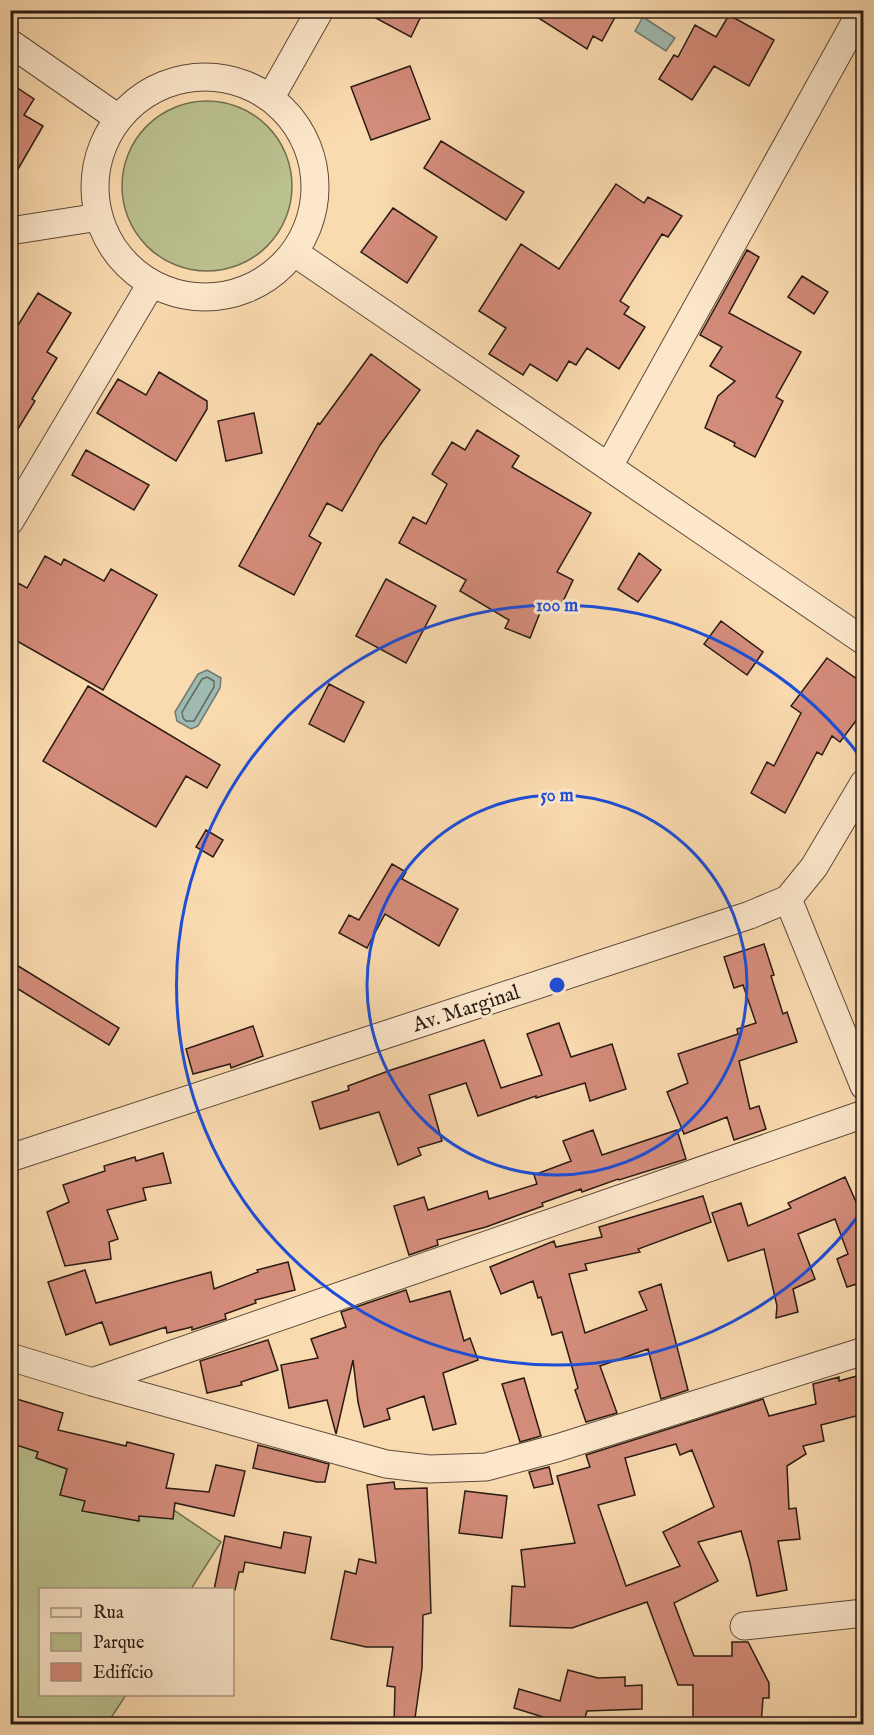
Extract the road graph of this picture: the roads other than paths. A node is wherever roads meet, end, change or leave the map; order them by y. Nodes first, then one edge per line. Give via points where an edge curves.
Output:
1 (320, 10) edge
2 (862, 10) edge
3 (10, 43) edge
4 (271, 96) junction
5 (118, 118) junction
6 (99, 217) junction
7 (10, 231) edge
8 (295, 253) junction
9 (152, 284) junction
10 (609, 466) junction
11 (10, 521) edge
12 (864, 640) edge
13 (864, 783) edge
14 (788, 899) junction
15 (864, 1086) edge
16 (864, 1114) edge
17 (10, 1158) edge
18 (864, 1351) edge
19 (10, 1357) edge
20 (92, 1382) junction
21 (864, 1613) edge
22 (744, 1626) dead end

1 - 4 street
2 - 10 street
3 - 5 street
4 - 5 street via 233,79 190,76 150,90
4 - 8 street via 300,129 315,170 313,213
5 - 6 street via 102,149 95,183
6 - 7 street
6 - 9 street via 110,244 128,267
8 - 9 street via 265,280 229,296 189,297
8 - 10 street
9 - 11 street
10 - 12 street
13 - 14 street, Av. Marginal via 814,867
14 - 15 street
14 - 17 street, Av. Marginal via 750,915
16 - 20 street
18 - 20 street via 557,1448 486,1467 441,1469 386,1464
19 - 20 street
21 - 22 street

